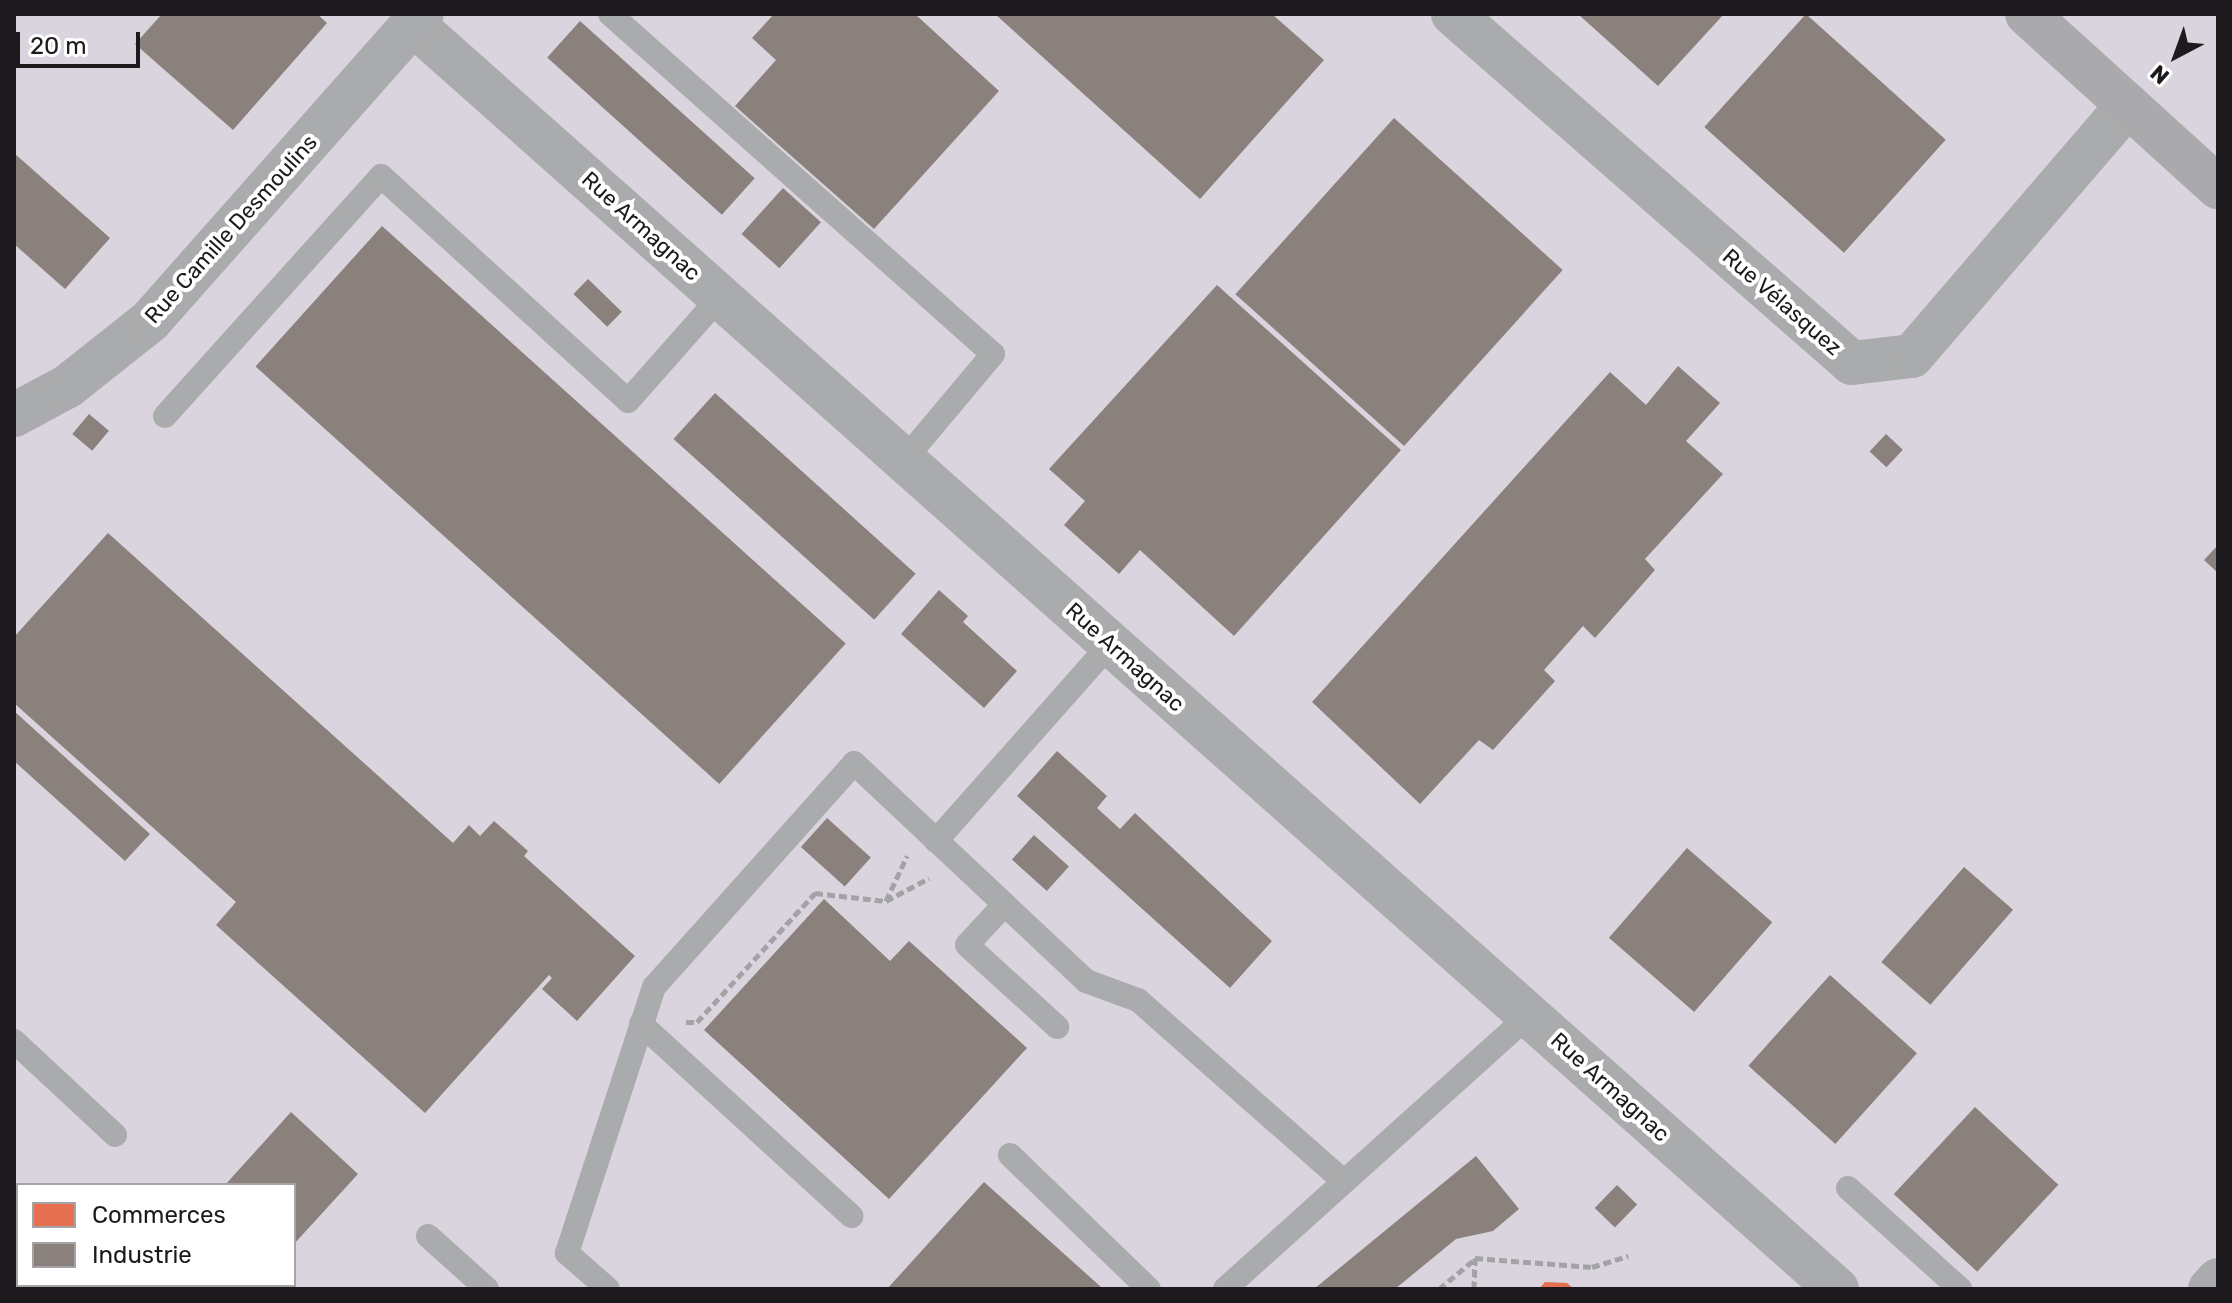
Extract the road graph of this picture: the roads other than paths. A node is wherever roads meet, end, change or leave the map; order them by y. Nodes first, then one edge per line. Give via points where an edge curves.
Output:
1 (610, 14) edge
2 (1453, 14) edge
3 (2027, 14) edge
4 (418, 19) edge
5 (2128, 105) junction
6 (2218, 187) edge
7 (720, 297) junction
8 (14, 415) edge
9 (165, 416) dead end
10 (904, 460) junction
11 (1110, 644) junction
12 (924, 843) junction
13 (1004, 905) junction
14 (1529, 1015) junction
15 (641, 1024) junction
16 (1057, 1027) dead end
17 (14, 1041) edge
18 (115, 1135) dead end
19 (1010, 1155) dead end
20 (1343, 1181) junction
21 (1848, 1188) dead end
22 (851, 1216) dead end
23 (428, 1236) dead end
24 (2218, 1280) edge
25 (487, 1289) edge
26 (608, 1289) edge
27 (1149, 1289) edge
28 (1225, 1289) edge
29 (1837, 1289) edge
30 (1960, 1289) edge
31 (2210, 1289) edge

1 - 10 lane via 993,354
2 - 5 street, Rue Vélasquez via 1852,363 1912,356
3 - 5 street
4 - 7 street, Rue Armagnac
4 - 8 street, Rue Camille Desmoulins via 150,321 68,386
5 - 6 street
7 - 9 lane via 628,401 381,176
7 - 10 street, Rue Armagnac
10 - 11 street, Rue Armagnac
11 - 12 lane
11 - 14 street, Rue Armagnac
12 - 13 lane
12 - 15 lane via 854,763 654,987
13 - 16 lane via 967,945
13 - 20 lane via 1086,981 1138,1000
14 - 20 lane
14 - 29 street, Rue Armagnac
15 - 22 lane
15 - 26 lane via 567,1253
17 - 18 lane
19 - 27 lane
20 - 28 lane
21 - 30 lane
23 - 25 lane
24 - 31 street

